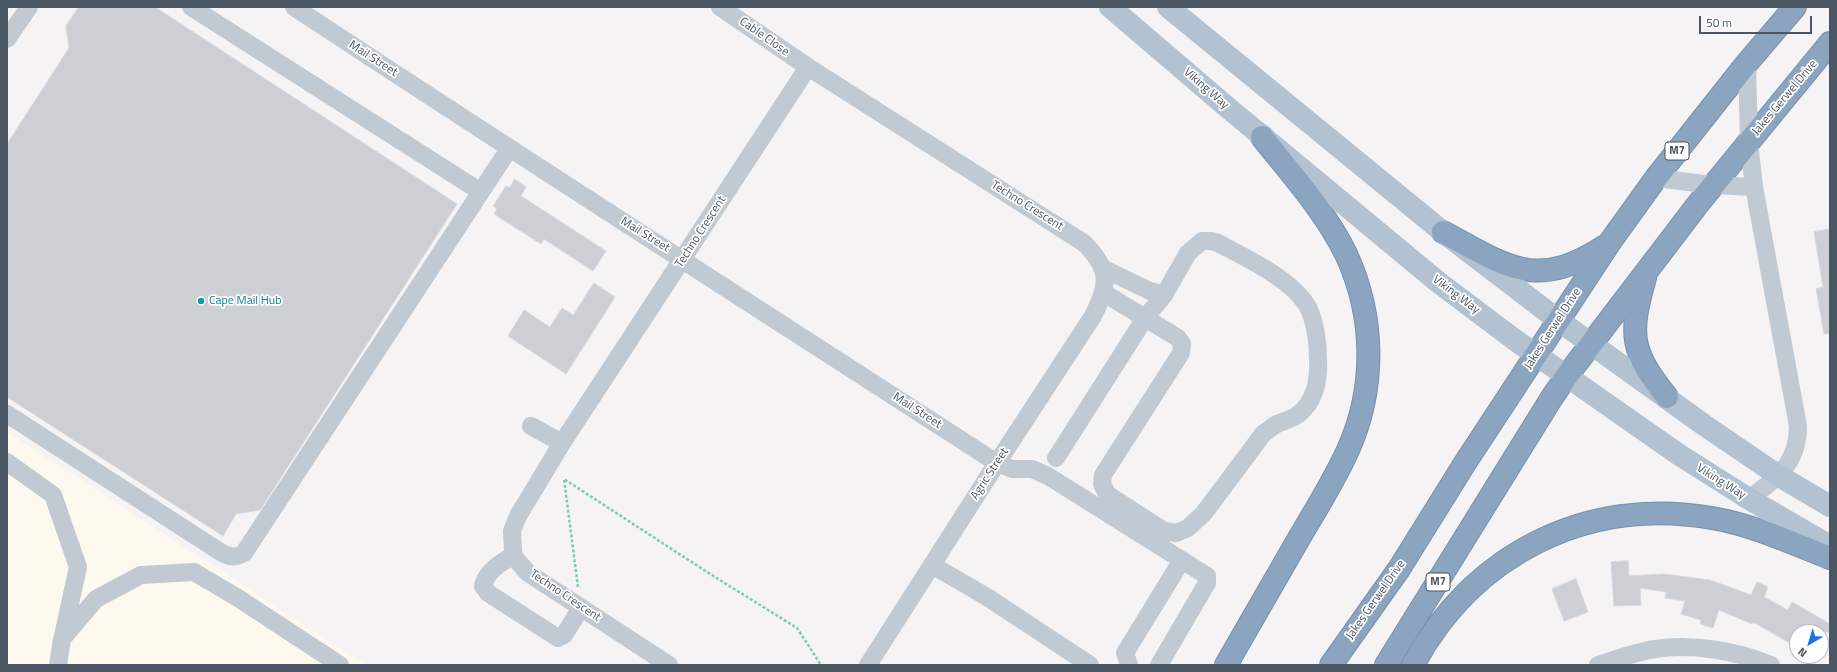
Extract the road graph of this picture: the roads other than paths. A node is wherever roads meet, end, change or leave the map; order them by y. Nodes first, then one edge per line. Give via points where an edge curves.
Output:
1 (19, 7) edge
2 (29, 7) edge
3 (191, 7) edge
4 (294, 7) edge
5 (720, 7) edge
6 (1110, 7) edge
7 (1168, 7) edge
8 (1795, 7) edge
9 (7, 29) edge
10 (7, 38) edge
11 (1830, 43) edge
12 (1748, 63) junction
13 (808, 68) junction
14 (1262, 137) junction
15 (1748, 142) junction
16 (509, 149) junction
17 (1656, 178) junction
18 (1713, 185) junction
19 (1754, 187) junction
20 (481, 192) junction
21 (1443, 232) junction
22 (1610, 242) junction
23 (683, 259) junction
24 (1648, 267) junction
25 (1104, 281) junction
26 (1164, 294) junction
27 (1145, 318) junction
28 (1558, 320) junction
29 (1591, 343) junction
30 (1536, 355) junction
31 (1566, 377) junction
32 (1667, 397) junction
33 (7, 414) edge
34 (531, 426) dead end
35 (562, 443) junction
36 (1056, 458) dead end
37 (7, 462) edge
38 (996, 463) junction
39 (1779, 476) junction
40 (1749, 499) junction
41 (1830, 506) edge
42 (1830, 546) edge
43 (514, 555) junction
44 (1830, 558) edge
45 (1182, 560) junction
46 (932, 565) junction
47 (581, 608) junction
48 (62, 639) junction
49 (870, 664) edge
50 (58, 665) edge
51 (340, 665) edge
52 (669, 665) edge
53 (1090, 665) edge
54 (1128, 665) edge
55 (1159, 665) edge
56 (1226, 665) edge
57 (1331, 665) edge
58 (1386, 665) edge
59 (1413, 665) edge
60 (1598, 665) edge
61 (1771, 665) edge

1 - 9 street
2 - 10 street
3 - 20 street
4 - 16 street, Mail Street
5 - 13 street, Cable Close
6 - 14 main road, Viking Way
7 - 21 main road
8 - 12 highway, Jakes Gerwel Drive / M7
11 - 15 highway, Jakes Gerwel Drive / M7
12 - 15 street
12 - 17 highway, Jakes Gerwel Drive / M7
13 - 23 street, Techno Crescent
13 - 25 street, Techno Crescent via 1084,243 1097,257
14 - 30 main road, Viking Way via 1438,282
14 - 56 highway via 1330,224 1346,255 1359,287 1368,338 1369,364 1361,416 1348,450
15 - 18 highway, Jakes Gerwel Drive / M7
15 - 19 street
16 - 20 street
16 - 23 street, Mail Street
17 - 18 street
17 - 22 highway, Jakes Gerwel Drive / M7
18 - 19 street
18 - 24 highway, Jakes Gerwel Drive / M7
19 - 39 street via 1798,426 1798,438 1793,454
20 - 33 street via 244,553 238,556 231,557 222,553
21 - 22 highway via 1498,261 1538,272 1567,267
21 - 28 main road
22 - 28 highway, Jakes Gerwel Drive / M7
23 - 35 street, Techno Crescent
23 - 38 street, Mail Street
24 - 29 highway, Jakes Gerwel Drive / M7
24 - 32 highway via 1636,314 1634,336 1639,356 1646,369
25 - 26 street
25 - 27 street
25 - 38 street, Agric Street via 1093,316
26 - 27 street
26 - 27 street via 1188,253 1202,241 1211,241 1266,270 1289,286 1309,309 1318,340 1319,374 1315,390 1306,406 1300,414 1263,434 1204,513 1188,528 1176,532 1164,531 1107,494 1102,480 1181,353 1182,344 1178,338
27 - 36 street
28 - 29 main road
28 - 30 highway, Jakes Gerwel Drive / M7
29 - 31 highway, Jakes Gerwel Drive / M7
29 - 32 main road
30 - 31 main road, Viking Way
30 - 57 highway, Jakes Gerwel Drive / M7 via 1399,569
31 - 40 main road, Viking Way
31 - 58 highway, Jakes Gerwel Drive / M7
32 - 39 main road
34 - 35 street
35 - 43 street, Techno Crescent via 518,516 512,531
37 - 48 street via 53,495 78,567
38 - 45 street, Mail Street via 1012,469 1032,469 1048,476
38 - 46 street, Agric Street
39 - 40 street
39 - 41 main road
40 - 42 main road, Viking Way
43 - 47 street, Techno Crescent via 528,573
43 - 47 street via 493,569 483,583 484,590 558,638 564,634
44 - 59 highway via 1751,528 1714,518 1649,513 1602,519 1553,535 1521,550 1498,566 1475,584 1448,612
45 - 54 street via 1125,653
45 - 55 street, Mail Street via 1207,576 1208,583
46 - 49 street, Agric Street
46 - 53 street via 987,597
47 - 52 street, Techno Crescent
48 - 50 street
48 - 51 street via 96,599 141,575 194,572
60 - 61 street via 1655,649 1684,648 1754,658

